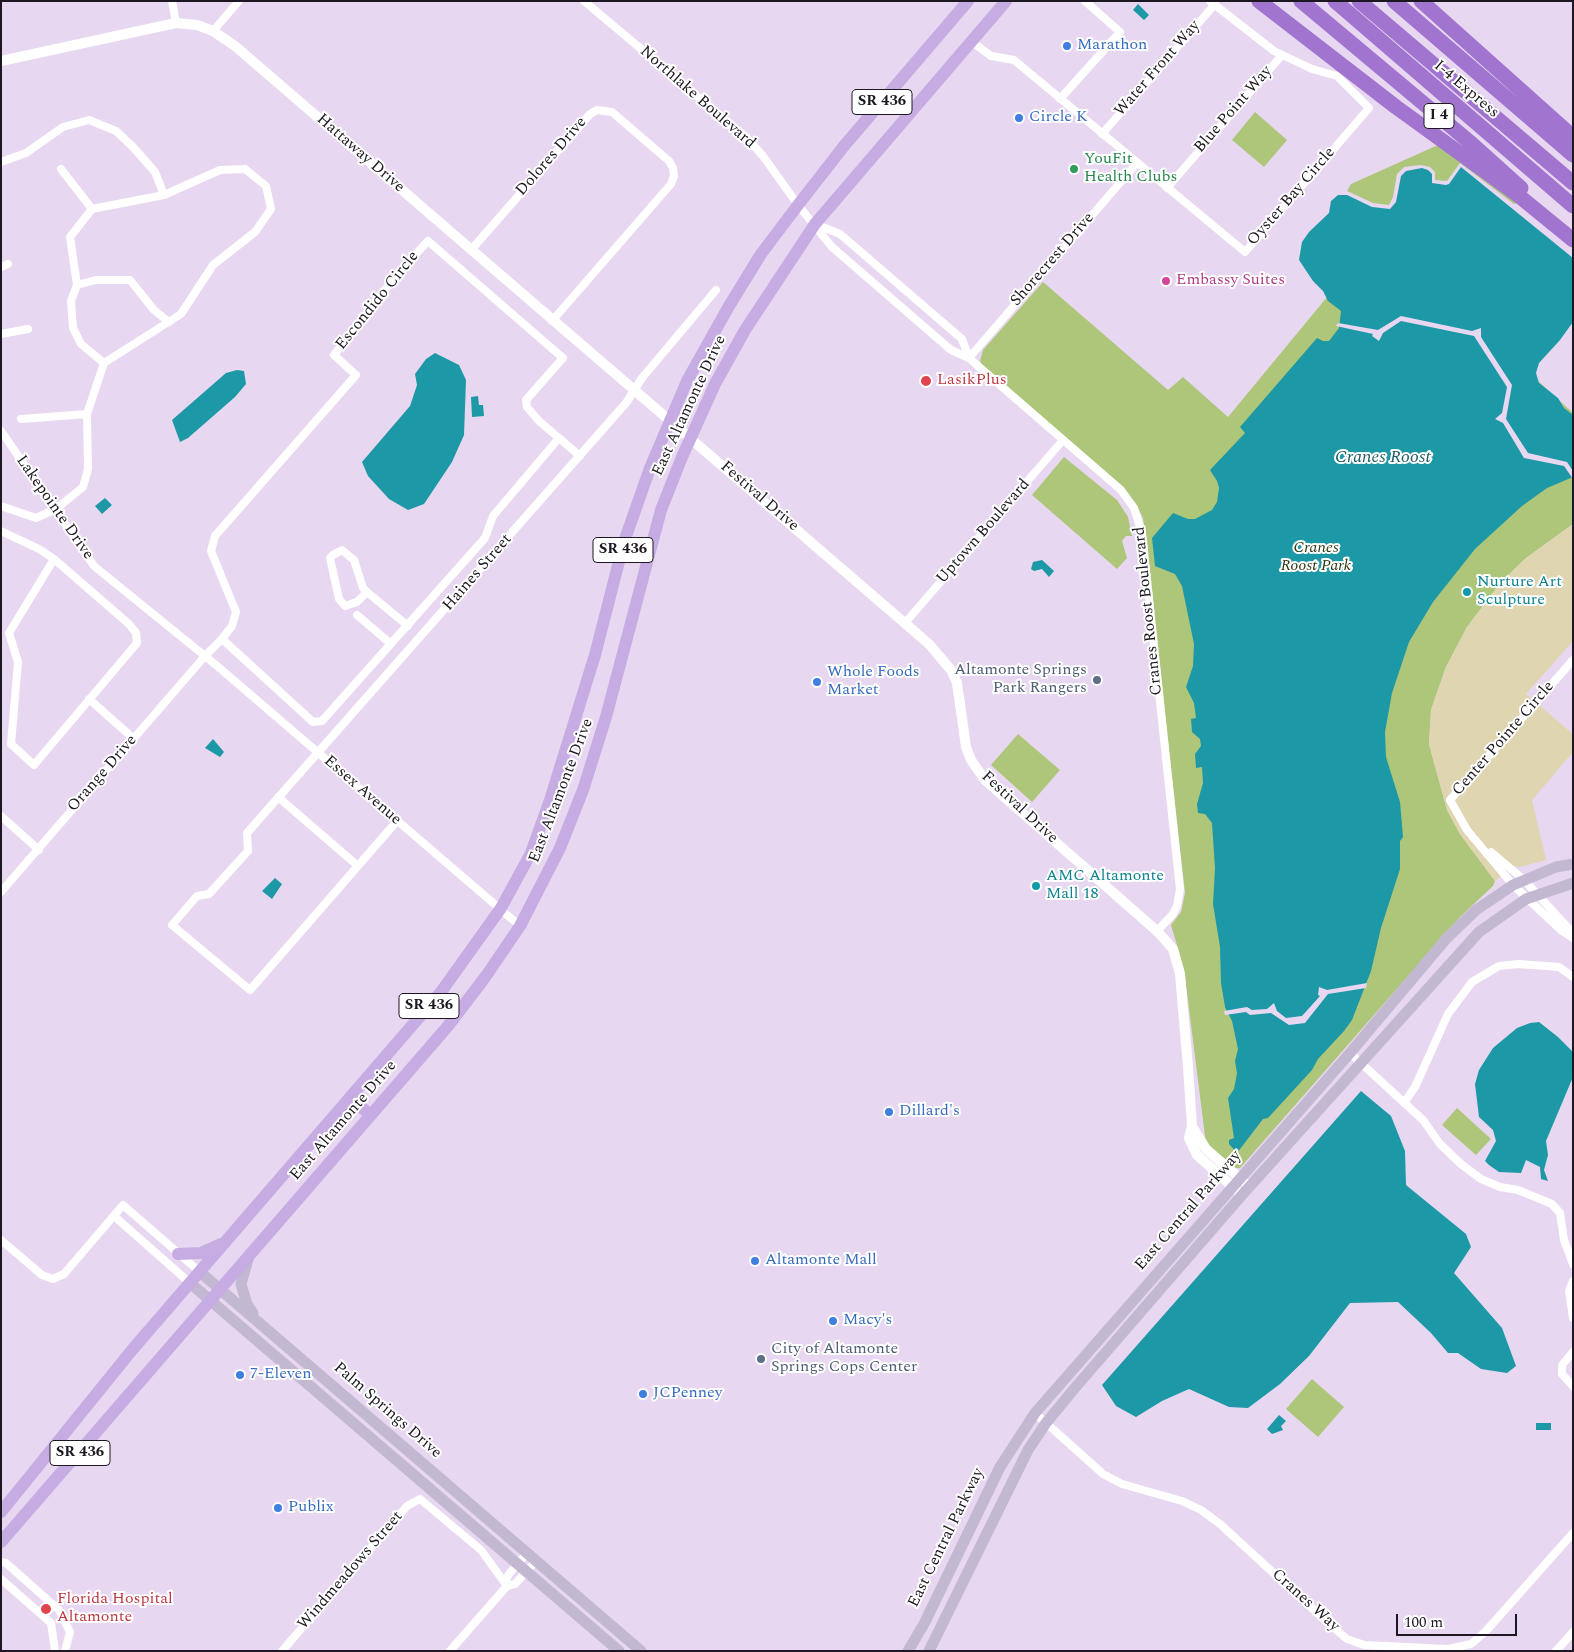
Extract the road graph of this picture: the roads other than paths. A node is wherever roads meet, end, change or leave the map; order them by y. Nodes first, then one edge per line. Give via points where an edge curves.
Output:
1 (172, 1) edge
2 (239, 1) edge
3 (584, 1) edge
4 (968, 1) edge
5 (1006, 1) edge
6 (1085, 1) edge
7 (1259, 1) edge
8 (1301, 1) edge
9 (1335, 1) edge
10 (1359, 1) edge
11 (1394, 1) edge
12 (1421, 1) edge
13 (1212, 3) edge
14 (176, 23) junction
15 (213, 31) junction
16 (971, 41) junction
17 (1282, 55) junction
18 (1, 61) edge
19 (1060, 99) junction
20 (1102, 134) junction
21 (1573, 137) edge
22 (1573, 155) edge
23 (1, 162) edge
24 (1137, 163) junction
25 (61, 169) dead end
26 (1573, 183) edge
27 (1167, 188) junction
28 (164, 195) junction
29 (798, 205) junction
30 (1573, 206) edge
31 (92, 209) junction
32 (815, 224) junction
33 (1573, 235) edge
34 (1573, 240) edge
35 (471, 250) junction
36 (77, 286) junction
37 (716, 290) dead end
38 (552, 321) junction
39 (168, 322) junction
40 (28, 329) dead end
41 (1, 334) edge
42 (969, 358) junction
43 (104, 363) junction
44 (634, 391) junction
45 (87, 414) junction
46 (21, 418) dead end
47 (670, 421) junction
48 (1, 431) edge
49 (559, 438) junction
50 (691, 438) junction
51 (1063, 440) junction
52 (580, 456) junction
53 (1, 506) edge
54 (56, 509) junction
55 (1, 531) edge
56 (54, 559) junction
57 (367, 592) junction
58 (357, 615) dead end
59 (905, 623) junction
60 (408, 626) junction
61 (1, 630) edge
62 (9, 633) junction
63 (222, 639) junction
64 (391, 644) junction
65 (205, 656) junction
66 (1573, 660) edge
67 (89, 699) junction
68 (134, 739) junction
69 (317, 752) junction
70 (278, 797) junction
71 (1, 816) edge
72 (397, 821) junction
73 (1480, 844) junction
74 (39, 850) junction
75 (1573, 864) edge
76 (358, 866) junction
77 (1524, 880) junction
78 (1573, 883) edge
79 (1513, 885) junction
80 (1, 892) edge
81 (1538, 894) junction
82 (1526, 898) junction
83 (501, 908) junction
84 (520, 926) junction
85 (1157, 931) junction
86 (1573, 933) edge
87 (1573, 938) edge
88 (1573, 977) edge
89 (1350, 1052) junction
90 (1360, 1063) junction
91 (350, 1097) junction
92 (1404, 1103) junction
93 (370, 1115) junction
94 (1235, 1182) junction
95 (1246, 1191) junction
96 (114, 1216) junction
97 (1, 1240) edge
98 (226, 1242) junction
99 (178, 1254) junction
100 (250, 1254) junction
101 (1573, 1264) edge
102 (200, 1272) junction
103 (1573, 1281) edge
104 (190, 1283) junction
105 (219, 1289) junction
106 (210, 1300) junction
107 (1573, 1318) edge
108 (259, 1323) junction
109 (1573, 1352) edge
110 (1573, 1386) edge
111 (1034, 1413) junction
112 (1046, 1423) junction
113 (1, 1512) edge
114 (1573, 1533) edge
115 (1, 1542) edge
116 (527, 1553) junction
117 (536, 1561) junction
118 (1, 1562) edge
119 (517, 1564) junction
120 (527, 1572) junction
121 (1, 1579) edge
122 (507, 1586) junction
123 (1573, 1632) edge
124 (55, 1651) edge
125 (66, 1651) edge
126 (282, 1651) edge
127 (450, 1651) edge
128 (619, 1651) edge
129 (641, 1651) edge
130 (908, 1651) edge
131 (929, 1651) edge
132 (1556, 1651) edge

1 - 14 street
2 - 15 street
3 - 29 street, Northlake Boulevard via 746,137 764,156
4 - 29 main road, East Altamonte Drive / SR 436
5 - 16 main road, East Altamonte Drive / SR 436
6 - 19 street via 1120,32
7 - 34 highway
8 - 33 highway, I 4 via 1472,144
9 - 30 highway, I-4 Express
10 - 26 highway, I-4 Express
11 - 22 highway
12 - 21 highway
13 - 17 street, Oyster Bay Circle
13 - 20 street, Water Front Way
14 - 15 street, Hattaway Drive
14 - 18 street, Hattaway Drive
15 - 35 street, Hattaway Drive via 235,46
16 - 19 street, Oyster Bay Circle via 991,56 1014,60
16 - 32 main road, East Altamonte Drive / SR 436
17 - 27 street, Blue Point Way
17 - 27 street, Oyster Bay Circle via 1336,76 1369,108 1245,252
19 - 20 street, Oyster Bay Circle
20 - 24 street, Oyster Bay Circle
23 - 28 street via 26,153 63,127 89,120 116,131 127,141 156,172
24 - 27 street, Oyster Bay Circle
24 - 42 street, Shorecrest Drive
25 - 31 street
28 - 31 street
28 - 39 street via 220,170 244,169 266,186 271,208 255,232 213,265 181,314
29 - 32 street, Cranes Roost Boulevard
29 - 47 main road, East Altamonte Drive / SR 436 via 728,306 687,381
31 - 36 street via 70,237
32 - 42 street, Cranes Roost Boulevard via 832,247 951,350
32 - 42 street, Cranes Roost Boulevard via 840,234 962,339
32 - 50 main road, East Altamonte Drive / SR 436 via 744,330
35 - 38 street, Hattaway Drive
35 - 38 street, Dolores Drive via 590,114 597,110 612,112 669,161 674,176 671,184
36 - 39 street via 96,280 130,280
36 - 43 street via 71,301 73,328 81,344
37 - 44 street, Haines Street
38 - 44 street, Hattaway Drive
39 - 43 street
40 - 41 street
42 - 51 street, Cranes Roost Boulevard
43 - 45 street
44 - 47 street, Hattaway Drive
44 - 52 street, Haines Street
45 - 46 street
45 - 54 street via 88,469 83,487
47 - 50 street, Festival Drive
47 - 83 main road, East Altamonte Drive / SR 436 via 624,542 595,655 550,800 531,853
48 - 54 street, Lakepointe Drive
49 - 52 street, Escondido Circle
49 - 60 street via 493,516 485,538
49 - 63 street, Escondido Circle via 539,421 527,407 526,400 562,358 428,241 399,272 334,355 356,376 215,536 211,551 236,612 232,626
50 - 59 street, Festival Drive
50 - 84 main road, East Altamonte Drive / SR 436 via 660,510 606,717 583,790 560,848
51 - 59 street, Uptown Boulevard
51 - 85 street, Cranes Roost Boulevard via 1128,498 1142,533 1180,890 1173,914
52 - 69 street, Haines Street
53 - 54 street via 36,518
54 - 65 street, Lakepointe Drive via 94,566
55 - 56 street
56 - 62 street
56 - 67 street via 136,633 137,643
57 - 57 street via 361,584 354,560 342,550 332,555 339,599 345,606 357,602
57 - 60 street
58 - 64 street
59 - 85 street, Festival Drive via 951,670 960,694 966,747 985,780
60 - 64 street
61 - 62 street
62 - 67 street via 18,662 11,744 34,764
63 - 64 street via 313,722 322,721 334,709
63 - 65 street, Escondido Circle
65 - 68 street, Orange Drive
65 - 69 street, Essex Avenue
66 - 73 street, Center Pointe Circle via 1450,800 1467,830
67 - 68 street
68 - 74 street, Orange Drive
69 - 70 street, Haines Street
69 - 72 street, Essex Avenue
70 - 76 street
70 - 76 street, Haines Street via 247,833 248,851 209,894 197,896 172,925 250,990
71 - 74 street
72 - 76 street
72 - 83 street, Essex Avenue
73 - 77 street, Center Pointe Circle
73 - 79 street, Center Pointe Circle
74 - 80 street, Orange Drive
75 - 77 main road, East Central Parkway
77 - 79 main road, East Central Parkway
77 - 81 street, Center Pointe Circle
78 - 81 main road, East Central Parkway
79 - 82 street, Center Pointe Circle
79 - 89 main road, East Central Parkway via 1476,910 1446,939
81 - 82 main road, East Central Parkway
81 - 86 street, Center Pointe Circle
82 - 87 street, Center Pointe Circle
82 - 90 main road, East Central Parkway via 1479,932
83 - 84 street, Essex Avenue
83 - 91 main road, SR 436 via 442,992
84 - 93 main road, East Altamonte Drive / SR 436 via 448,1026
85 - 94 street, Festival Drive via 1173,949 1180,974 1192,1126 1206,1149
88 - 92 street via 1559,967 1518,964 1499,966 1472,982 1448,1014 1415,1087
89 - 90 street
89 - 94 main road, East Central Parkway
90 - 92 street
90 - 95 main road, East Central Parkway
91 - 93 main road
91 - 98 main road, SR 436
92 - 101 street via 1461,1164 1482,1178 1552,1204 1560,1213 1564,1240
93 - 100 main road, East Altamonte Drive / SR 436
94 - 95 street, Festival Drive
94 - 111 main road, East Central Parkway
95 - 112 main road, East Central Parkway
96 - 97 street, Palm Springs Drive via 64,1274 53,1279 42,1275
96 - 99 street, Palm Springs Drive via 122,1205
96 - 104 street, Palm Springs Drive
98 - 99 main road via 201,1253
98 - 102 main road, SR 436
99 - 102 street, Palm Springs Drive
100 - 105 main road, East Altamonte Drive / SR 436
100 - 108 main road via 241,1284 246,1304
102 - 104 main road, SR 436
102 - 105 main road, Palm Springs Drive
103 - 107 street via 1569,1291
104 - 106 main road, Palm Springs Drive
104 - 113 main road, SR 436
105 - 106 main road, East Altamonte Drive / SR 436
105 - 108 main road, Palm Springs Drive
106 - 115 main road, East Altamonte Drive / SR 436
106 - 119 main road, Palm Springs Drive
108 - 116 main road, Palm Springs Drive
109 - 110 street via 1562,1365 1562,1374
111 - 112 street, Cranes Way
111 - 130 main road, East Central Parkway via 1000,1467
112 - 114 street, Cranes Way via 1103,1474 1122,1484 1182,1501 1201,1510 1328,1623 1364,1646 1448,1649 1472,1644
112 - 131 main road, East Central Parkway via 1012,1481
116 - 117 main road, Palm Springs Drive
116 - 119 street
117 - 120 street
117 - 129 main road, Palm Springs Drive
118 - 125 street via 59,1610 70,1632
119 - 120 main road, Palm Springs Drive
119 - 122 street via 506,1580
120 - 122 street via 516,1584
120 - 128 main road, Palm Springs Drive
121 - 124 street via 51,1623
122 - 126 street, Windmeadows Street via 481,1550 420,1499 407,1506
122 - 127 street
123 - 132 street

